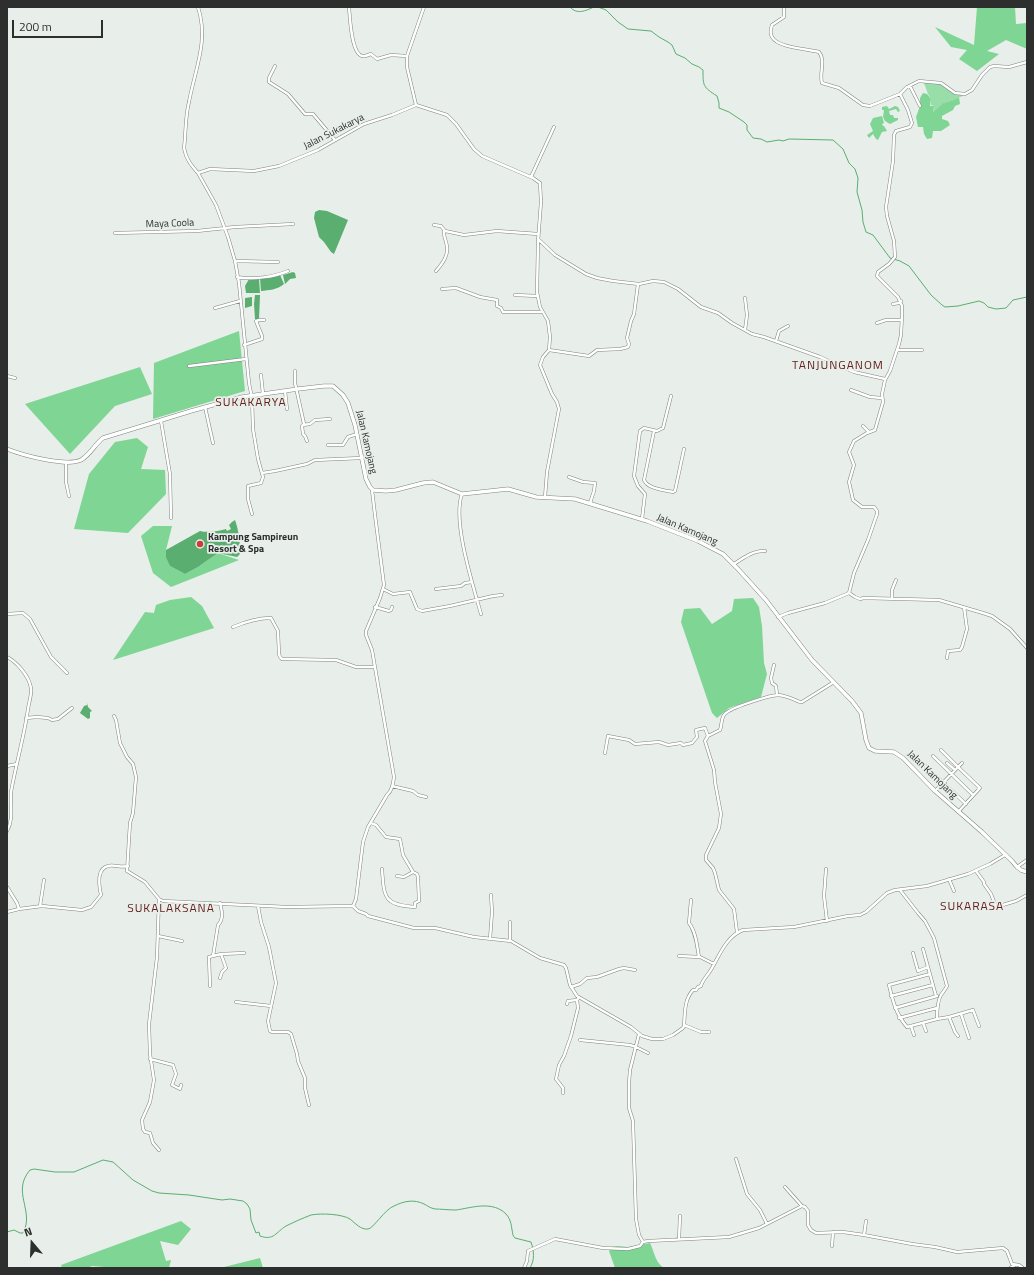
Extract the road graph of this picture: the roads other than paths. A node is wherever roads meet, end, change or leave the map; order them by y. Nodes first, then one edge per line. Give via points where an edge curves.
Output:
1 (198, 7) edge
2 (348, 7) edge
3 (424, 7) edge
4 (784, 7) edge
5 (407, 56) junction
6 (1027, 62) edge
7 (275, 66) dead end
8 (910, 86) junction
9 (900, 94) junction
10 (416, 105) junction
11 (920, 106) dead end
12 (554, 127) dead end
13 (335, 140) junction
14 (198, 173) junction
15 (531, 177) junction
16 (293, 224) dead end
17 (434, 225) dead end
18 (225, 228) junction
19 (444, 230) junction
20 (115, 233) dead end
21 (538, 234) junction
22 (538, 239) junction
23 (235, 261) junction
24 (278, 262) dead end
25 (288, 271) dead end
26 (436, 271) dead end
27 (238, 277) junction
28 (638, 284) junction
29 (442, 289) dead end
30 (515, 295) dead end
31 (538, 296) junction
32 (745, 298) dead end
33 (240, 301) junction
34 (901, 301) junction
35 (893, 304) dead end
36 (215, 308) dead end
37 (542, 312) junction
38 (264, 320) dead end
39 (902, 320) junction
40 (877, 323) dead end
41 (788, 326) dead end
42 (745, 330) junction
43 (776, 341) junction
44 (244, 345) junction
45 (549, 350) junction
46 (897, 350) junction
47 (922, 350) dead end
48 (246, 359) junction
49 (189, 366) dead end
50 (295, 371) dead end
51 (261, 375) dead end
52 (7, 376) edge
53 (14, 378) dead end
54 (885, 379) junction
55 (296, 389) junction
56 (851, 390) dead end
57 (285, 391) junction
58 (263, 394) junction
59 (251, 396) junction
60 (671, 396) dead end
61 (882, 398) junction
62 (205, 407) junction
63 (287, 409) dead end
64 (330, 419) dead end
65 (160, 421) junction
66 (304, 425) junction
67 (863, 426) dead end
68 (654, 431) junction
69 (869, 432) junction
70 (357, 434) junction
71 (307, 441) dead end
72 (213, 443) dead end
73 (328, 445) dead end
74 (7, 449) edge
75 (684, 449) dead end
76 (361, 458) junction
77 (66, 462) junction
78 (262, 473) junction
79 (569, 477) dead end
80 (372, 490) junction
81 (462, 494) junction
82 (69, 496) dead end
83 (545, 497) junction
84 (590, 504) junction
85 (252, 514) dead end
86 (171, 518) dead end
87 (642, 520) junction
88 (765, 551) dead end
89 (734, 564) junction
90 (896, 580) dead end
91 (473, 582) junction
92 (383, 589) junction
93 (436, 589) dead end
94 (849, 593) junction
95 (502, 595) dead end
96 (892, 599) junction
97 (477, 600) junction
98 (375, 607) junction
99 (392, 607) dead end
100 (964, 608) junction
101 (7, 614) edge
102 (481, 614) dead end
103 (778, 617) junction
104 (233, 627) dead end
105 (1027, 648) edge
106 (7, 657) edge
107 (947, 658) dead end
108 (774, 665) dead end
109 (374, 666) junction
110 (67, 672) dead end
111 (834, 682) junction
112 (777, 695) junction
113 (72, 708) dead end
114 (114, 716) dead end
115 (26, 718) junction
116 (708, 736) junction
117 (941, 750) dead end
118 (605, 752) dead end
119 (933, 756) dead end
120 (922, 763) dead end
121 (947, 763) dead end
122 (962, 763) dead end
123 (17, 764) junction
124 (7, 766) edge
125 (958, 767) junction
126 (955, 770) junction
127 (951, 774) junction
128 (944, 784) junction
129 (392, 786) junction
130 (936, 791) junction
131 (11, 796) junction
132 (973, 796) junction
133 (7, 797) edge
134 (426, 797) dead end
135 (966, 804) junction
136 (958, 812) junction
137 (371, 823) junction
138 (7, 831) edge
139 (1005, 855) junction
140 (1027, 860) edge
141 (128, 866) junction
142 (1017, 867) junction
143 (382, 869) dead end
144 (826, 869) dead end
145 (976, 871) junction
146 (413, 872) junction
147 (1027, 872) edge
148 (397, 876) dead end
149 (949, 879) junction
150 (44, 880) dead end
151 (7, 887) edge
152 (900, 890) junction
153 (954, 891) dead end
154 (491, 895) dead end
155 (1027, 895) edge
156 (159, 899) junction
157 (691, 900) dead end
158 (220, 903) junction
159 (40, 906) junction
160 (258, 906) junction
161 (353, 906) junction
162 (19, 909) junction
163 (7, 912) edge
164 (826, 921) junction
165 (510, 922) dead end
166 (737, 933) junction
167 (158, 936) junction
168 (490, 939) junction
169 (182, 941) dead end
170 (510, 941) junction
171 (923, 949) dead end
172 (244, 953) dead end
173 (913, 953) dead end
174 (221, 954) junction
175 (213, 956) junction
176 (679, 956) dead end
177 (698, 957) junction
178 (714, 964) junction
179 (928, 967) junction
180 (635, 970) dead end
181 (930, 974) junction
182 (220, 978) dead end
183 (933, 985) junction
184 (210, 986) dead end
185 (571, 987) junction
186 (941, 995) junction
187 (891, 996) junction
188 (936, 996) junction
189 (578, 999) junction
190 (236, 1002) dead end
191 (567, 1004) dead end
192 (272, 1006) junction
193 (895, 1008) junction
194 (937, 1008) junction
195 (961, 1014) junction
196 (949, 1017) junction
197 (899, 1018) junction
198 (937, 1019) junction
199 (923, 1023) junction
200 (684, 1025) junction
201 (911, 1026) junction
202 (979, 1026) dead end
203 (926, 1031) dead end
204 (709, 1032) dead end
205 (639, 1034) junction
206 (914, 1035) dead end
207 (958, 1036) dead end
208 (969, 1038) dead end
209 (580, 1040) dead end
210 (636, 1047) junction
211 (648, 1053) dead end
212 (150, 1059) junction
213 (181, 1085) dead end
214 (563, 1093) dead end
215 (309, 1105) dead end
216 (159, 1150) dead end
217 (736, 1159) dead end
218 (785, 1187) dead end
219 (802, 1206) junction
220 (680, 1216) dead end
221 (866, 1221) dead end
222 (767, 1224) junction
223 (832, 1232) junction
224 (864, 1235) junction
225 (680, 1239) junction
226 (643, 1242) junction
227 (832, 1246) dead end
228 (1015, 1265) junction
229 (1022, 1267) edge
230 (524, 1268) edge
231 (1010, 1268) edge

1 - 14 street via 202,48 188,103 184,148 189,164
2 - 5 street via 354,49 360,55 371,54 377,58 391,55
3 - 5 street
4 - 9 street via 784,17 772,25 772,37 786,45 821,53 821,81 824,84 839,88 865,106
5 - 10 street
6 - 8 street via 1009,67 990,67 972,90 965,94 955,93 944,84 936,82 919,81
7 - 13 street via 269,82 288,94 303,112 313,114
8 - 9 street
8 - 11 street
9 - 34 street via 912,123 910,127 896,131 894,135 886,206 895,257 878,272 877,277
10 - 13 street, Jalan Sukakarya via 364,124
10 - 15 street via 447,114 479,154
12 - 15 street
13 - 14 street, Jalan Sukakarya via 315,152 267,169 251,172 210,169
14 - 18 street via 216,205
15 - 21 street via 538,181 540,186
16 - 18 street, Maya Coola
17 - 19 street
18 - 20 street, Maya Coola
18 - 23 street
19 - 21 street via 466,235 497,231
19 - 26 street via 447,253
21 - 22 street
22 - 28 street via 555,256 586,274
22 - 31 street
23 - 24 street
23 - 27 street
25 - 27 street via 260,278
27 - 33 street
28 - 42 street via 658,281 672,286 699,306 718,313
28 - 45 street via 634,314 627,337 628,347 597,350 590,356
29 - 37 street via 458,289 497,300 497,305 504,312
30 - 31 street
31 - 37 street
32 - 42 street
33 - 36 street
33 - 44 street
34 - 35 street
34 - 39 street
37 - 45 street via 550,329
38 - 44 street via 256,321 262,338
39 - 40 street
39 - 46 street
41 - 43 street via 779,332
42 - 43 street
43 - 54 street via 854,372
44 - 48 street
45 - 83 street via 540,364 559,411 547,472
46 - 47 street
46 - 54 street
48 - 49 street
48 - 59 street
50 - 55 street
51 - 58 street
52 - 53 street
54 - 61 street
55 - 57 main road
55 - 66 street
55 - 70 main road, Jalan Kamojang via 329,386 335,388 343,394 350,408
56 - 61 street via 870,397
57 - 58 main road
57 - 63 street
58 - 59 main road
59 - 62 main road
59 - 78 street via 253,429
60 - 68 street via 663,428
61 - 69 street via 876,428
62 - 65 main road
62 - 72 street
64 - 66 street via 315,420
65 - 77 main road via 103,438 81,459
65 - 86 street via 170,474
66 - 71 street via 303,434
67 - 69 street
68 - 75 street via 645,484 675,491
68 - 87 street via 644,428 641,430 634,476 645,494
69 - 94 street via 854,441 850,450 854,468 849,482 853,500 862,507 874,507 877,514
70 - 73 street via 348,437 343,444
70 - 76 main road, Jalan Kamojang
74 - 77 main road
76 - 78 street via 315,460
76 - 80 main road, Jalan Kamojang
77 - 82 street via 65,476
78 - 85 street via 262,482 248,486
79 - 84 street via 595,483
80 - 81 main road, Jalan Kamojang via 396,490 433,482
80 - 92 street
81 - 83 main road, Jalan Kamojang via 505,489
81 - 91 street via 460,522
83 - 84 main road, Jalan Kamojang via 575,499
84 - 87 main road, Jalan Kamojang
87 - 89 main road, Jalan Kamojang via 698,541 723,554
88 - 89 street via 750,554
89 - 103 main road, Jalan Kamojang
90 - 96 street
91 - 93 street
91 - 97 street
92 - 97 street via 393,594 410,592 419,611
92 - 98 street
94 - 96 street via 860,598
94 - 103 street via 825,604 788,612
95 - 97 street
96 - 100 street via 939,600
97 - 102 street
98 - 99 street via 389,611
98 - 109 street via 366,633
100 - 105 street via 992,616 1010,629
100 - 107 street via 967,629 962,648 948,651
101 - 110 street via 23,613 30,619 51,657
103 - 111 main road, Jalan Kamojang via 803,650
104 - 109 street via 244,622 271,618 278,631 279,654 282,659 336,660 356,667
106 - 115 street via 16,664 30,685
108 - 112 street via 771,678 776,686
109 - 129 street via 394,777
111 - 112 street via 802,702
111 - 130 main road, Jalan Kamojang via 861,713 869,748 898,754
112 - 116 street via 726,712 720,730
113 - 115 street via 58,719
114 - 141 street via 120,743 133,764 136,777
115 - 123 street
116 - 118 street via 705,728 698,729 697,737 692,743 668,745 659,742 634,744 629,740 608,736
116 - 166 street via 705,741 714,770 721,814 719,828 706,860 713,868 719,890 734,909
117 - 125 street
119 - 127 street
120 - 128 street
121 - 126 street
122 - 125 street
123 - 124 street
123 - 131 street
125 - 126 street
125 - 132 street via 980,787
126 - 127 street
127 - 128 street
127 - 132 street
128 - 130 street
128 - 135 street
129 - 134 street
129 - 137 street
130 - 136 main road, Jalan Kamojang
131 - 133 street
131 - 138 street via 11,822
132 - 135 street
135 - 136 street
136 - 139 main road, Jalan Kamojang
137 - 146 street via 386,837 400,840 403,855
137 - 161 street via 363,842
139 - 142 main road, Jalan Kamojang
139 - 145 street
140 - 142 street
141 - 156 street via 127,871 145,882
141 - 159 street via 110,865 104,868 98,880 101,894 90,906 82,910
142 - 147 main road, Jalan Kamojang
143 - 146 street via 388,901 415,908 415,903 420,901 418,877
144 - 164 street
145 - 149 street
145 - 155 street via 996,907
146 - 148 street via 404,877
149 - 152 street via 927,886
149 - 153 street
150 - 159 street
151 - 162 street
152 - 164 street via 887,893 862,914
152 - 186 street via 925,921 934,938 947,986
154 - 168 street
156 - 158 street
156 - 167 street
157 - 177 street via 689,918
158 - 160 street
158 - 175 street via 222,916
159 - 162 street
160 - 161 street
160 - 192 street via 276,983
161 - 168 street via 368,916 405,926 435,928
162 - 163 street
164 - 166 street via 794,927 743,930
165 - 170 street
166 - 178 street via 726,944
167 - 169 street
167 - 212 street via 158,957 149,1024
168 - 170 street
170 - 185 street via 540,958 564,965
171 - 179 street
172 - 174 street
173 - 179 street via 918,971
174 - 175 street
174 - 182 street via 226,968
175 - 184 street via 209,958
176 - 177 street
177 - 178 street
178 - 200 street via 700,987 693,990 688,998
179 - 181 street
180 - 185 street via 619,969 587,978
181 - 183 street
181 - 187 street via 888,985
183 - 187 street
183 - 188 street
185 - 189 street
186 - 188 street
186 - 194 street
187 - 193 street
188 - 193 street
189 - 191 street via 568,1001
189 - 205 street
189 - 214 street via 571,1036 556,1079 563,1088
190 - 192 street
192 - 215 street via 268,1021 270,1030 291,1034
193 - 197 street
194 - 197 street
194 - 198 street
195 - 196 street
195 - 202 street via 973,1010
195 - 208 street
196 - 198 street
196 - 207 street
197 - 201 street via 907,1027
198 - 199 street
199 - 201 street
199 - 203 street
200 - 204 street via 701,1032
200 - 205 street via 673,1036 663,1039 652,1039
201 - 206 street
205 - 210 street
209 - 210 street
210 - 211 street
210 - 226 street via 630,1070 629,1108 632,1121 636,1219
212 - 213 street via 173,1065 176,1074 172,1085 179,1089
212 - 216 street via 154,1084 142,1124
217 - 222 street via 747,1194
218 - 219 street
219 - 222 street
219 - 223 street via 808,1210 808,1225 811,1230 816,1233
220 - 225 street
221 - 224 street
222 - 225 street via 729,1237
223 - 224 street
223 - 227 street
224 - 228 street via 957,1252 1003,1248
225 - 226 street
226 - 230 street via 640,1246 628,1249 603,1248 555,1239 528,1251
228 - 229 street
228 - 231 street

